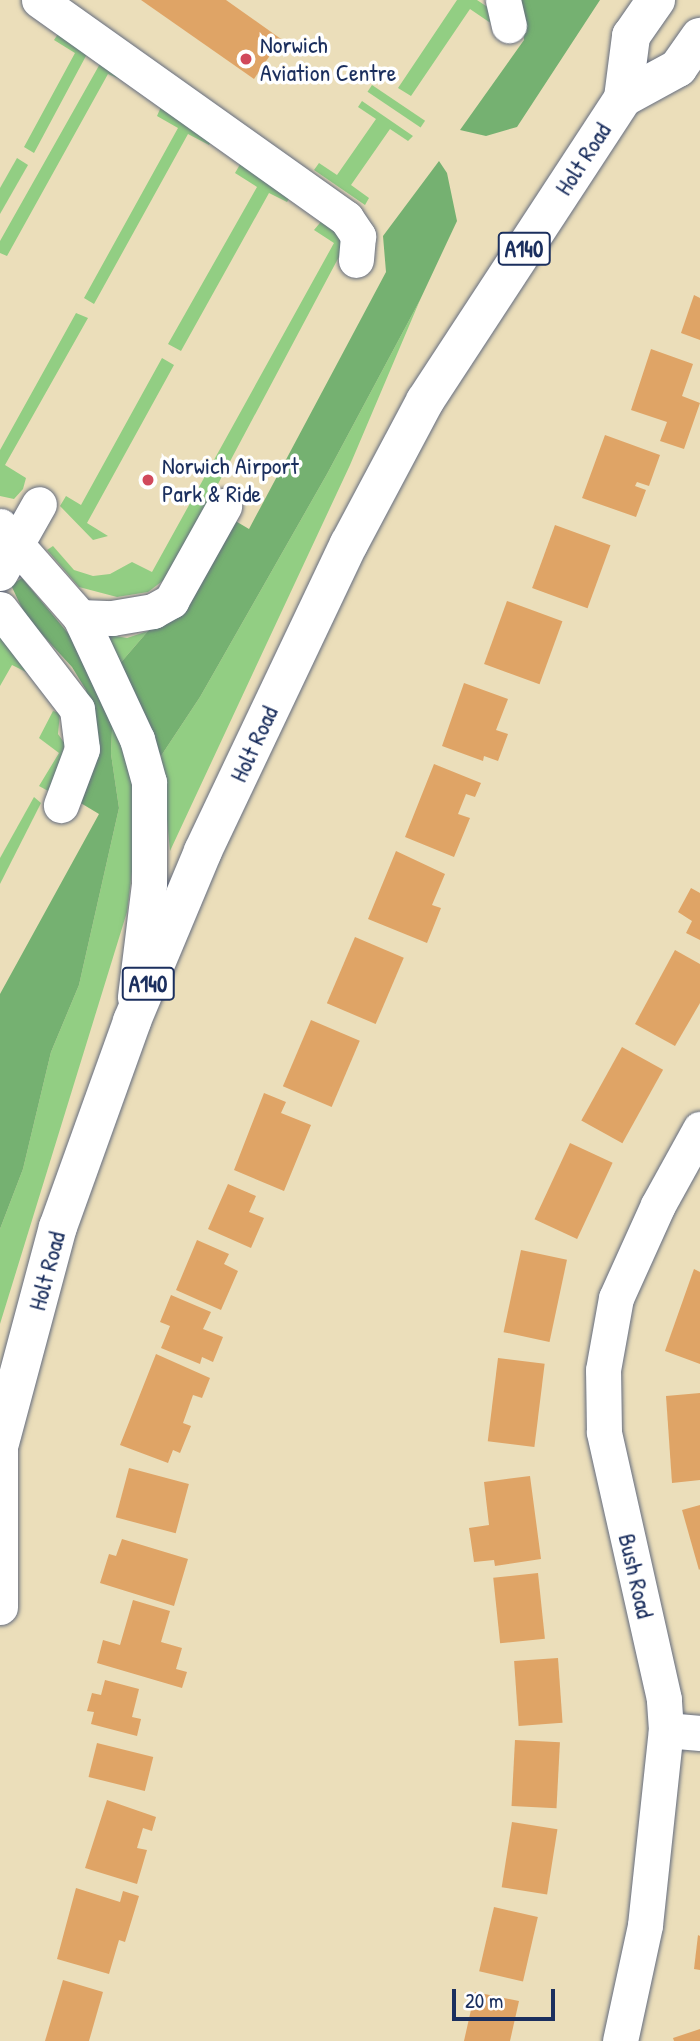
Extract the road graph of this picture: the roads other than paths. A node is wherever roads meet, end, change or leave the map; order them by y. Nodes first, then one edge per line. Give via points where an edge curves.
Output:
1 (39, 0) edge
2 (656, 0) edge
3 (700, 37) edge
4 (623, 98) junction
5 (356, 260) dead end
6 (39, 504) dead end
7 (224, 506) dead end
8 (5, 548) edge
9 (0, 609) edge
10 (80, 617) junction
11 (61, 805) dead end
12 (132, 1021) junction
13 (700, 1129) edge
14 (1, 1437) edge
15 (0, 1607) edge
16 (683, 1732) edge
17 (620, 2041) edge

1 - 5 street via 346,218 358,236
2 - 4 highway, Holt Road / A140 via 631,36
3 - 4 highway, Holt Road / A140 via 678,68
4 - 12 highway, Holt Road / A140 via 425,401 362,520 203,851
6 - 8 street
7 - 10 street via 171,601 153,611 112,618
8 - 10 street
9 - 11 street via 77,709 82,749
10 - 12 street via 137,739 149,782 149,884
12 - 14 highway, Holt Road / A140 via 58,1227
13 - 16 street, Bush Road via 657,1205 616,1298 603,1370 604,1432 664,1699
14 - 15 street
16 - 17 street, Bush Road

